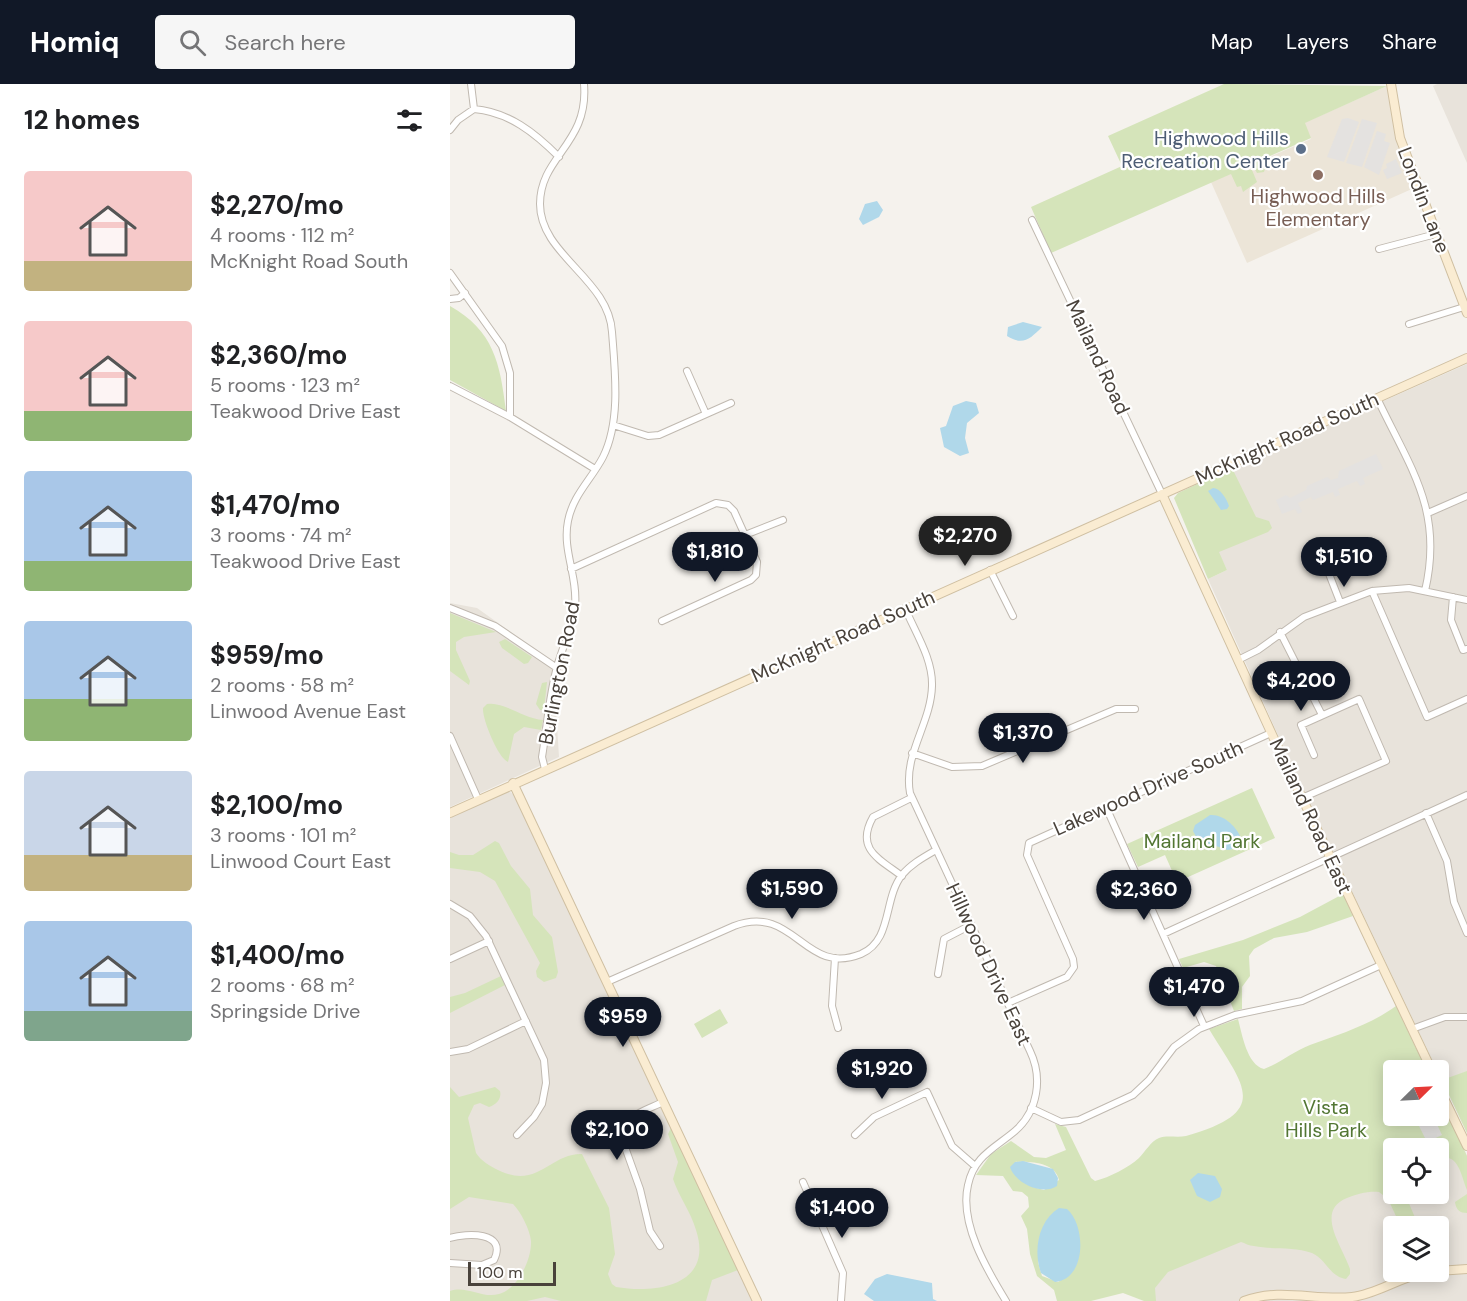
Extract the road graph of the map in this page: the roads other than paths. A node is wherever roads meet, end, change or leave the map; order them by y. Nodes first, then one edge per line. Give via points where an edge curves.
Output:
1 (471, 84) edge
2 (584, 84) edge
3 (1391, 84) edge
4 (474, 109) junction
5 (450, 130) edge
6 (559, 157) junction
7 (1032, 220) dead end
8 (1436, 234) junction
9 (1379, 249) dead end
10 (450, 273) edge
11 (465, 293) junction
12 (450, 299) edge
13 (1466, 310) edge
14 (1409, 324) dead end
15 (1467, 358) edge
16 (687, 370) dead end
17 (450, 386) edge
18 (1377, 398) junction
19 (731, 403) dead end
20 (706, 414) junction
21 (510, 417) junction
22 (613, 425) junction
23 (595, 470) junction
24 (1162, 494) junction
25 (1467, 496) edge
26 (1428, 513) junction
27 (783, 520) dead end
28 (745, 535) junction
29 (1324, 561) dead end
30 (571, 569) junction
31 (990, 570) junction
32 (1372, 591) junction
33 (1425, 591) junction
34 (1453, 597) junction
35 (1467, 600) edge
36 (1340, 602) junction
37 (450, 608) edge
38 (905, 609) junction
39 (1013, 616) dead end
40 (662, 621) dead end
41 (1280, 632) junction
42 (1467, 649) edge
43 (1238, 660) junction
44 (557, 668) junction
45 (1467, 699) edge
46 (1135, 709) dead end
47 (1322, 715) junction
48 (1271, 732) junction
49 (450, 736) edge
50 (912, 753) junction
51 (1314, 755) dead end
52 (545, 769) junction
53 (513, 783) junction
54 (1467, 795) edge
55 (912, 798) junction
56 (1302, 798) junction
57 (478, 799) junction
58 (1106, 807) junction
59 (450, 813) edge
60 (1426, 813) junction
61 (936, 850) junction
62 (1331, 859) junction
63 (902, 876) junction
64 (450, 904) edge
65 (971, 925) junction
66 (1467, 933) edge
67 (1163, 934) junction
68 (489, 941) junction
69 (835, 958) junction
70 (450, 959) edge
71 (1381, 965) junction
72 (938, 974) dead end
73 (607, 982) junction
74 (1008, 1003) junction
75 (1467, 1017) edge
76 (526, 1022) junction
77 (1204, 1026) junction
78 (838, 1028) dead end
79 (1412, 1029) junction
80 (450, 1052) edge
81 (1427, 1060) edge
82 (663, 1102) junction
83 (1031, 1108) junction
84 (1449, 1109) edge
85 (517, 1135) dead end
86 (855, 1135) dead end
87 (1467, 1146) edge
88 (975, 1166) junction
89 (803, 1182) dead end
90 (450, 1238) edge
91 (660, 1246) dead end
92 (450, 1263) edge
93 (1467, 1269) edge
94 (1449, 1270) edge
95 (1392, 1282) edge
96 (1316, 1299) edge
97 (757, 1301) edge
98 (841, 1301) edge
99 (1006, 1301) edge
100 (1244, 1301) edge

1 - 4 street
2 - 6 street, Burlington Road via 581,123
3 - 8 street, Londin Lane via 1400,138
4 - 5 street
4 - 6 street via 515,122
6 - 22 street, Burlington Road via 544,179 541,213 548,233 598,293 610,315
7 - 24 street, Mailand Road
8 - 9 street
8 - 13 street, Londin Lane
10 - 11 street
11 - 12 street
11 - 21 street via 496,334 506,356
13 - 14 street
15 - 18 street, McKnight Road South
16 - 20 street
17 - 21 street
18 - 24 street, McKnight Road South
18 - 26 street
19 - 20 street
20 - 22 street via 654,435
21 - 23 street
22 - 23 street, Burlington Road
23 - 30 street, Burlington Road via 570,510 566,535
24 - 31 street, McKnight Road South
24 - 43 street, Mailand Road East
25 - 26 street
26 - 33 street via 1432,549
27 - 28 street
28 - 30 street via 732,507 716,503
28 - 40 street via 758,566 753,578
29 - 36 street
30 - 44 street, Burlington Road via 575,607
31 - 38 street, McKnight Road South
31 - 39 street
32 - 33 street via 1400,587
32 - 36 street
32 - 45 street via 1426,717
33 - 34 street
34 - 35 street
34 - 42 street via 1451,623 1463,651
36 - 41 street
37 - 44 street via 495,626
38 - 50 street, Hillwood Drive East via 927,659 932,682
38 - 52 street, McKnight Road South
41 - 43 street
41 - 47 street
43 - 48 street, Mailand Road East
44 - 52 street, Burlington Road via 542,757
46 - 50 street via 1116,709 982,766 952,767
47 - 51 street via 1301,725
47 - 56 street via 1359,699 1386,761
48 - 56 street, Mailand Road East
48 - 58 street, Lakewood Drive South
49 - 57 street
50 - 55 street, Hillwood Drive East via 908,773
52 - 53 street, McKnight Road South
53 - 57 street, McKnight Road South
53 - 73 street
54 - 60 street
55 - 61 street, Hillwood Drive East
55 - 63 street via 873,817 867,842 870,852
56 - 62 street, Mailand Road East
57 - 59 street, McKnight Road South
58 - 67 street
58 - 74 street, Lakewood Drive South via 1027,845 1028,857 1075,965 1067,977
60 - 62 street
60 - 66 street via 1447,861 1454,902
61 - 63 street
61 - 65 street, Hillwood Drive East
62 - 67 street
62 - 71 street, Mailand Road East
63 - 69 street via 878,940 860,954
64 - 68 street via 473,919
65 - 72 street via 944,939
65 - 74 street, Hillwood Drive East
67 - 77 street
68 - 70 street
68 - 76 street
69 - 73 street via 818,954 774,923 756,920
69 - 78 street via 832,1006
71 - 77 street via 1302,1001
71 - 79 street, Mailand Road East
73 - 82 street
74 - 83 street, Hillwood Drive East via 1035,1063 1037,1089
75 - 79 street via 1445,1017
76 - 80 street via 468,1049
76 - 85 street via 543,1056 546,1083 538,1111
77 - 83 street via 1178,1043 1145,1084 1120,1102 1068,1123
79 - 81 street, Mailand Road East
82 - 91 street via 629,1119 621,1136 651,1232
82 - 97 street
83 - 88 street, Hillwood Drive East via 1020,1126 988,1150
84 - 87 street
86 - 88 street via 876,1116 927,1092 952,1146
88 - 99 street, Hillwood Drive East via 967,1190 967,1213 980,1250
89 - 98 street via 842,1270 845,1284
90 - 92 street via 485,1236 494,1242 496,1252 493,1261 485,1265
93 - 94 street
95 - 96 street via 1357,1296
96 - 100 street via 1272,1294

